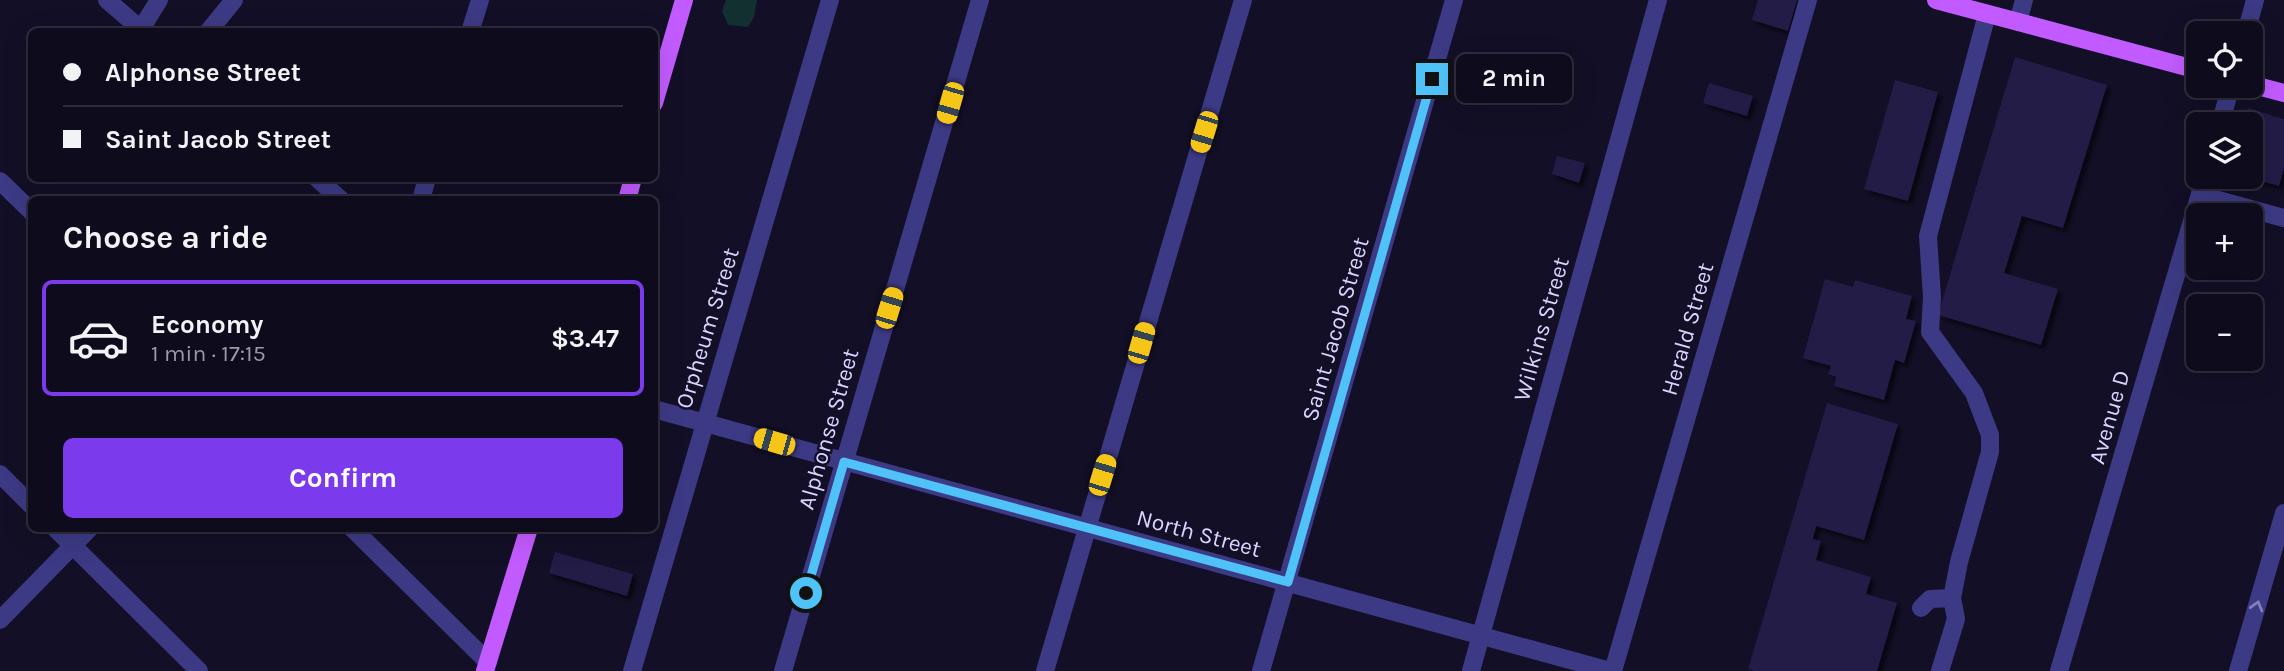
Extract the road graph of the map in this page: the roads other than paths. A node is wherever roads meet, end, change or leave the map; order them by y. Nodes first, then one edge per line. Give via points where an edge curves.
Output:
1 (107, 0) edge
2 (159, 0) edge
3 (234, 0) edge
4 (480, 0) edge
5 (684, 0) edge
6 (830, 0) edge
7 (980, 0) edge
8 (1243, 0) edge
9 (1454, 0) edge
10 (1658, 0) edge
11 (1808, 0) edge
12 (1936, 0) edge
13 (2024, 0) edge
14 (2255, 0) edge
15 (1987, 13) junction
16 (2249, 21) edge
17 (2018, 22) junction
18 (141, 28) edge
19 (144, 28) edge
20 (211, 28) edge
21 (471, 28) edge
22 (2186, 66) edge
23 (2263, 87) edge
24 (658, 89) edge
25 (2284, 93) edge
26 (0, 181) edge
27 (321, 182) edge
28 (2202, 189) edge
29 (2200, 195) junction
30 (337, 196) edge
31 (28, 208) edge
32 (2284, 218) edge
33 (658, 410) edge
34 (704, 423) junction
35 (844, 462) junction
36 (0, 474) edge
37 (28, 502) edge
38 (2284, 513) edge
39 (1086, 528) junction
40 (59, 532) edge
41 (86, 532) edge
42 (356, 532) edge
43 (528, 532) edge
44 (73, 546) junction
45 (1288, 582) junction
46 (1952, 598) junction
47 (1921, 608) dead end
48 (0, 620) edge
49 (1482, 635) junction
50 (487, 666) edge
51 (199, 671) edge
52 (632, 671) edge
53 (783, 671) edge
54 (1045, 671) edge
55 (1261, 671) edge
56 (1471, 671) edge
57 (1611, 671) edge
58 (1940, 671) edge
59 (2059, 671) edge
60 (2238, 671) edge

1 - 18 street
2 - 19 street
3 - 20 street
4 - 21 street
5 - 24 main road
6 - 34 street, Orpheum Street
7 - 35 street, Alphonse Street
8 - 39 street
9 - 45 street, Saint Jacob Street
10 - 49 street, Wilkins Street
11 - 57 street, Herald Street
12 - 15 main road
13 - 17 street
14 - 16 street
15 - 17 main road
15 - 46 street via 1928,236 1930,332 1975,393 1990,435 1990,452
17 - 22 main road
23 - 25 main road
26 - 31 street
27 - 30 street
28 - 29 street, Avenue D
29 - 32 street
29 - 59 street, Avenue D
33 - 34 street, North Street
34 - 35 street, North Street
34 - 52 street, Orpheum Street
35 - 39 street, North Street
35 - 53 street, Alphonse Street
36 - 37 street
60 -> 38 street
39 - 45 street, North Street
39 - 54 street
40 - 44 street
41 - 44 street
42 - 50 street
43 - 50 main road
44 - 48 street
44 - 51 street
45 - 49 street, North Street
45 - 55 street, Saint Jacob Street
46 - 47 street via 1930,598
46 - 58 street via 1956,619
49 - 56 street, Wilkins Street
49 - 57 street, North Street

